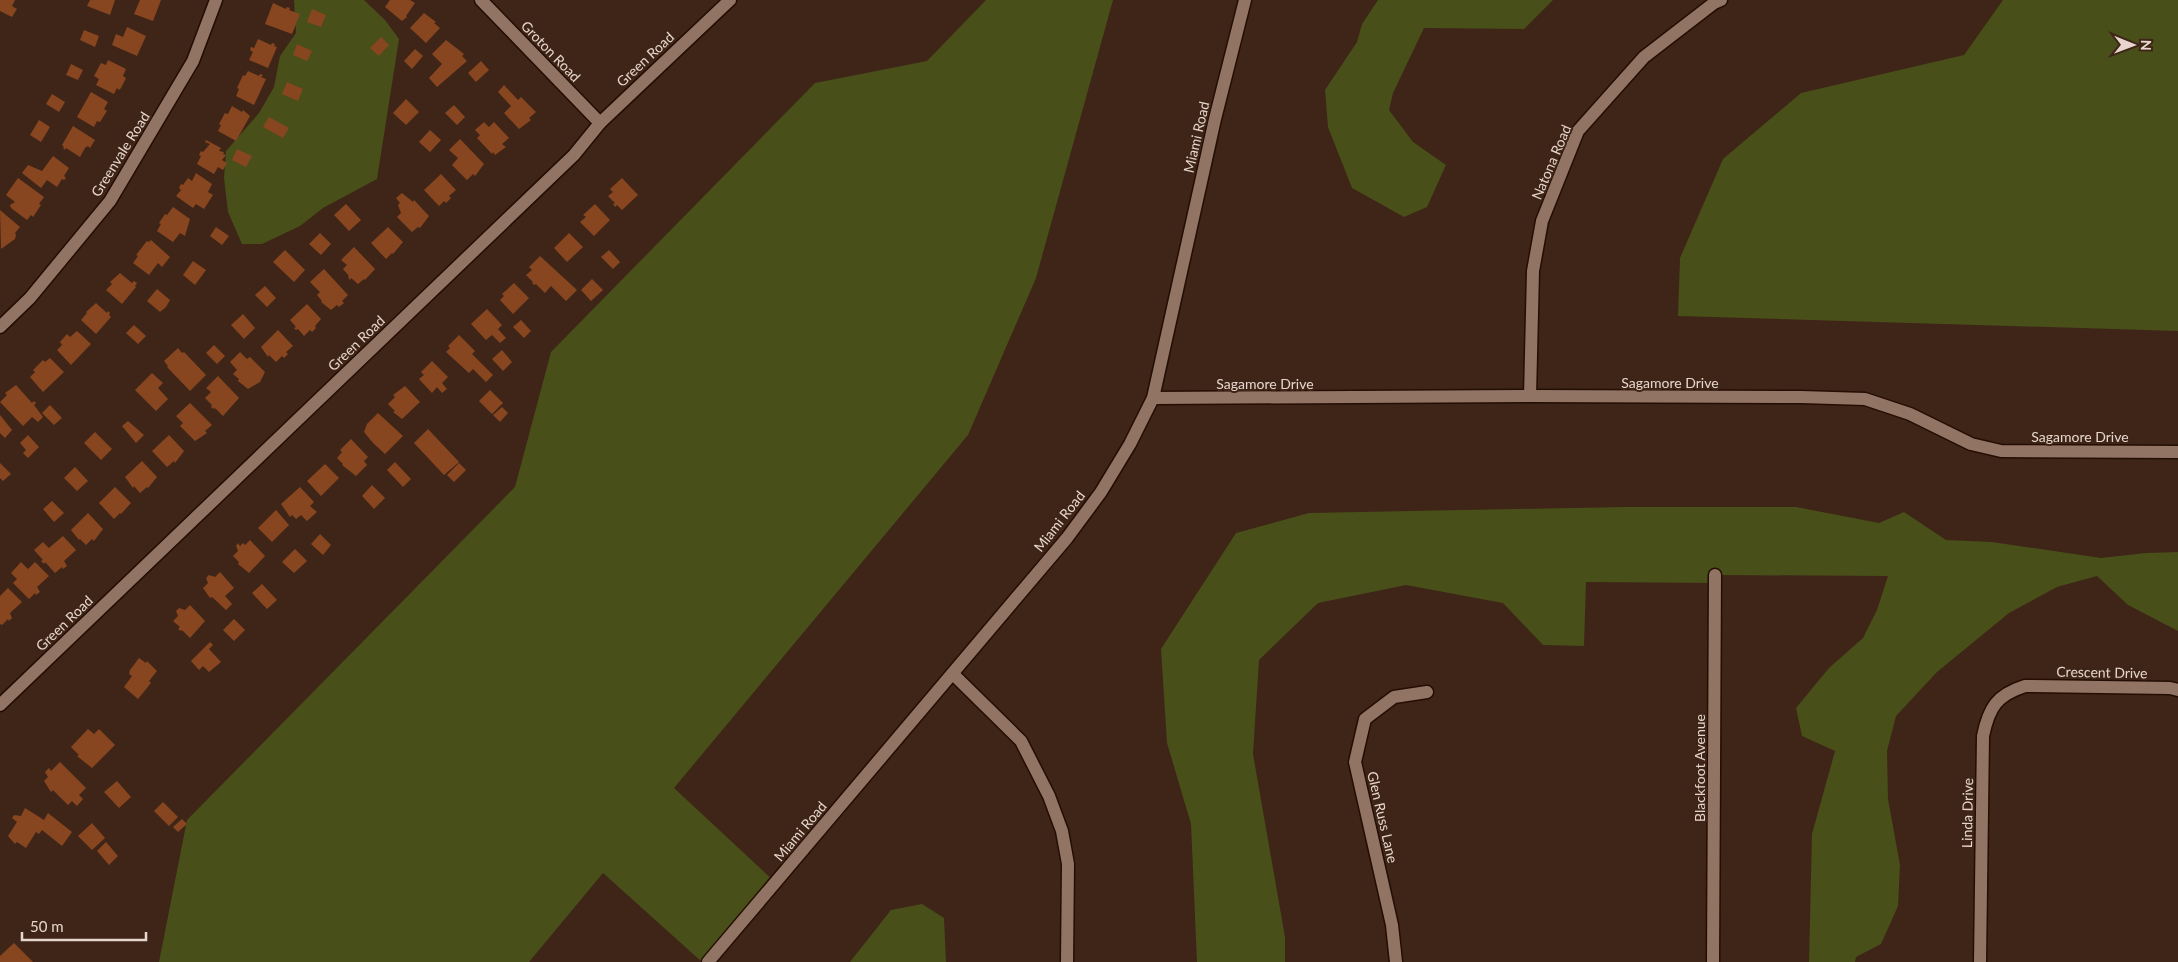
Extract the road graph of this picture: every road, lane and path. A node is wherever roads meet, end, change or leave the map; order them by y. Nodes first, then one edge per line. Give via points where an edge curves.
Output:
1 (216, 0) edge
2 (481, 0) edge
3 (730, 0) edge
4 (1245, 0) edge
5 (1721, 0) edge
6 (600, 123) junction
7 (0, 327) edge
8 (1530, 396) junction
9 (1153, 398) junction
10 (2178, 452) edge
11 (1715, 575) dead end
12 (953, 674) junction
13 (2025, 686) joint
14 (2178, 690) edge
15 (1427, 692) dead end
16 (0, 705) edge
17 (708, 962) edge
18 (1067, 962) edge
19 (1396, 962) edge
20 (1713, 962) edge
21 (1980, 962) edge

1 - 7 street, Greenvale Road via 193,61 110,201 30,298
2 - 6 street, Groton Road
3 - 6 street, Green Road
4 - 9 street, Miami Road
5 - 8 street, Natona Road via 1644,57 1578,131 1542,221 1533,271
6 - 16 street, Green Road via 574,155
8 - 9 street, Sagamore Drive
8 - 10 street, Sagamore Drive via 1865,399 1910,414 1971,444 2001,451
9 - 12 street, Miami Road via 1101,492 1067,538
11 - 20 street, Blackfoot Avenue
12 - 17 street, Miami Road
12 - 18 street via 1021,741 1050,796 1062,831 1068,864
13 - 14 street, Crescent Drive
13 - 21 street, Linda Drive via 1999,698 1988,714 1983,736
15 - 19 street, Glen Russ Lane via 1394,697 1364,719 1355,762 1392,925

